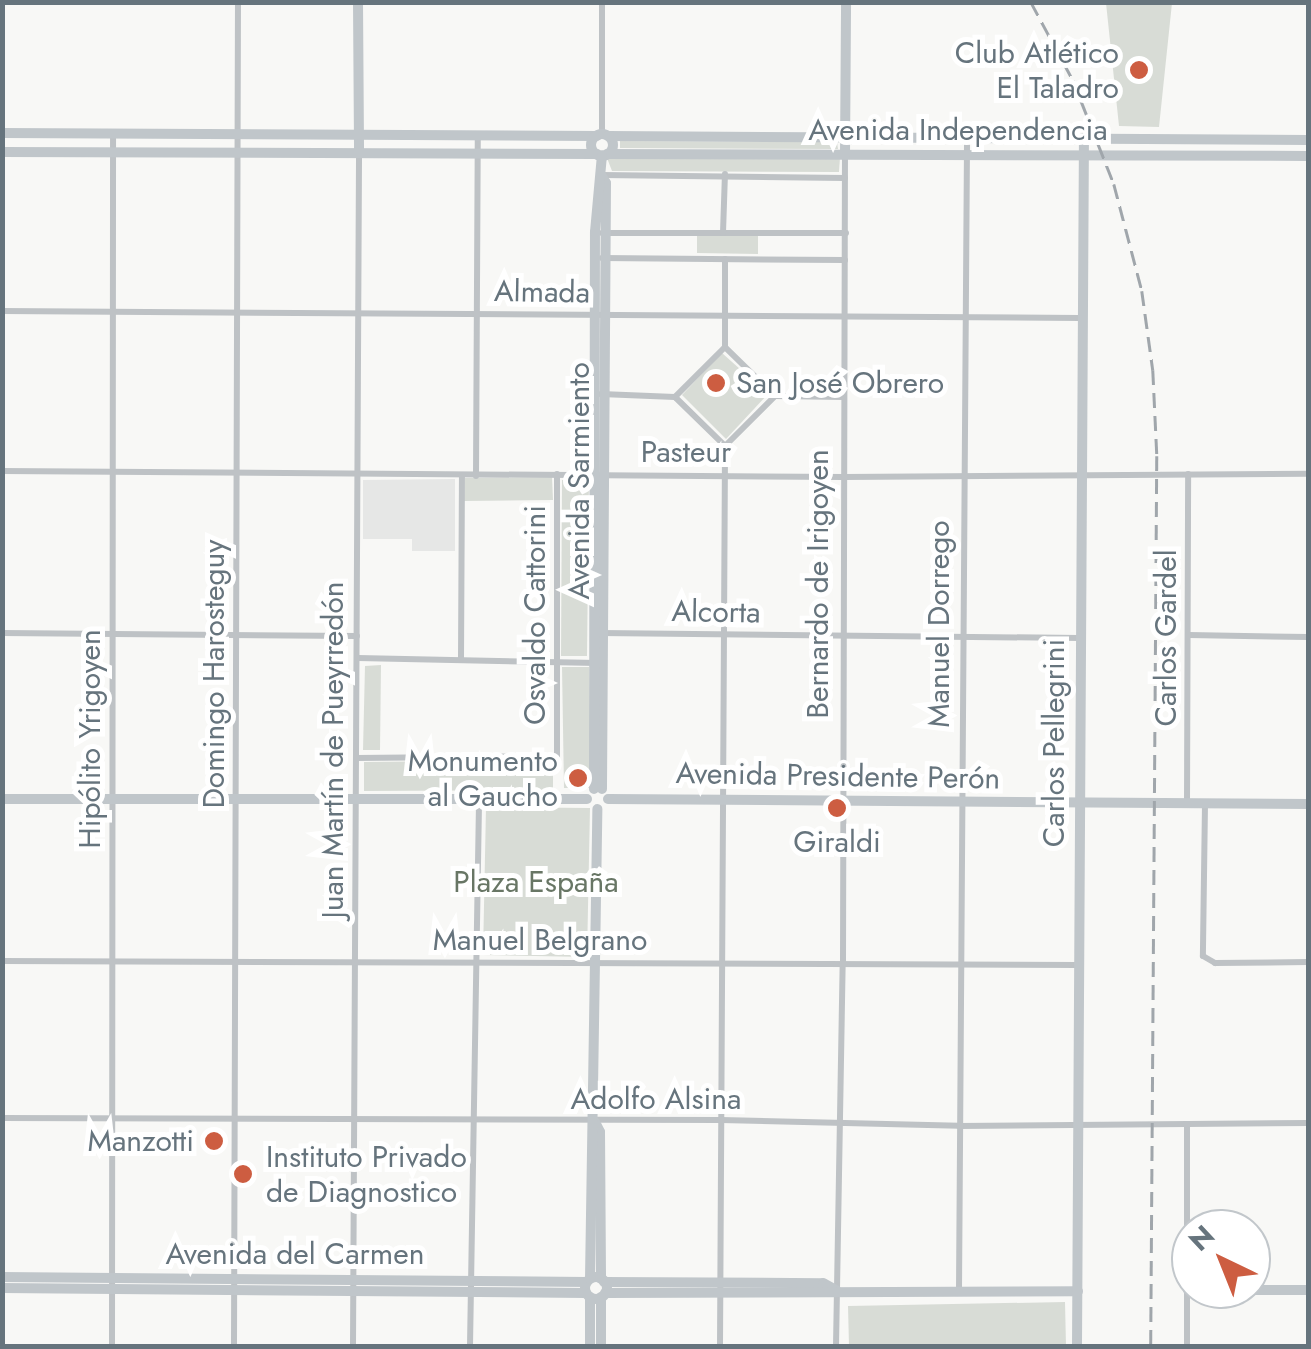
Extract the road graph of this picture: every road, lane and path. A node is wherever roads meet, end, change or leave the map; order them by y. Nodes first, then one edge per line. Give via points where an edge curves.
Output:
1 (238, 2) edge
2 (358, 2) edge
3 (602, 2) edge
4 (846, 2) edge
5 (113, 132) junction
6 (2, 134) edge
7 (238, 134) junction
8 (358, 134) junction
9 (478, 135) junction
10 (602, 135) junction
11 (846, 137) junction
12 (968, 138) junction
13 (1084, 139) junction
14 (1308, 140) edge
15 (2, 151) edge
16 (114, 153) junction
17 (238, 153) junction
18 (359, 154) junction
19 (478, 154) junction
20 (602, 154) junction
21 (845, 154) junction
22 (967, 155) junction
23 (1084, 155) junction
24 (1308, 156) edge
25 (725, 174) junction
26 (601, 175) junction
27 (845, 178) junction
28 (600, 233) junction
29 (724, 233) junction
30 (846, 234) junction
31 (600, 258) junction
32 (725, 259) junction
33 (846, 260) junction
34 (2, 312) edge
35 (114, 312) junction
36 (238, 312) junction
37 (358, 313) junction
38 (476, 313) junction
39 (601, 315) junction
40 (725, 318) junction
41 (845, 318) junction
42 (966, 318) junction
43 (1080, 318) junction
44 (725, 347) junction
45 (600, 394) junction
46 (775, 396) junction
47 (675, 397) junction
48 (844, 397) junction
49 (724, 446) junction
50 (2, 471) edge
51 (114, 472) junction
52 (237, 472) junction
53 (356, 473) junction
54 (462, 474) junction
55 (558, 474) junction
56 (600, 474) junction
57 (723, 474) junction
58 (1188, 474) junction
59 (1308, 474) edge
60 (476, 476) junction
61 (962, 476) junction
62 (1080, 476) junction
63 (844, 477) junction
64 (2, 633) edge
65 (113, 634) junction
66 (598, 634) junction
67 (722, 634) junction
68 (236, 635) junction
69 (1188, 635) junction
70 (357, 636) junction
71 (842, 637) junction
72 (962, 637) junction
73 (1079, 638) junction
74 (1308, 638) edge
75 (358, 658) junction
76 (461, 659) junction
77 (557, 661) junction
78 (598, 663) junction
79 (356, 758) junction
80 (597, 794) junction
81 (2, 799) edge
82 (112, 799) junction
83 (236, 799) junction
84 (355, 800) junction
85 (478, 800) junction
86 (723, 800) junction
87 (842, 800) junction
88 (1187, 802) junction
89 (961, 803) junction
90 (1079, 804) junction
91 (1205, 804) junction
92 (1308, 804) edge
93 (2, 961) edge
94 (112, 961) junction
95 (234, 962) junction
96 (354, 962) junction
97 (477, 962) junction
98 (1308, 962) edge
99 (596, 963) junction
100 (721, 964) junction
101 (843, 964) junction
102 (960, 964) junction
103 (1078, 965) junction
104 (111, 1117) junction
105 (2, 1118) edge
106 (234, 1118) junction
107 (354, 1118) junction
108 (471, 1120) junction
109 (721, 1120) junction
110 (594, 1122) junction
111 (1308, 1123) edge
112 (1078, 1124) junction
113 (1188, 1124) junction
114 (838, 1125) junction
115 (960, 1126) junction
116 (1188, 1209) edge
117 (2, 1277) edge
118 (112, 1284) junction
119 (234, 1285) junction
120 (353, 1285) junction
121 (470, 1286) junction
122 (2, 1288) edge
123 (596, 1288) junction
124 (720, 1288) junction
125 (836, 1290) junction
126 (959, 1290) junction
127 (1271, 1290) edge
128 (1308, 1290) edge
129 (1078, 1291) junction
130 (1188, 1309) edge
131 (112, 1346) edge
132 (234, 1346) edge
133 (352, 1346) edge
134 (470, 1346) edge
135 (590, 1346) edge
136 (601, 1346) edge
137 (720, 1346) edge
138 (836, 1346) edge
139 (1077, 1346) edge
140 (1187, 1346) edge

1 - 7 street, Domingo Harosteguy
2 - 8 main road
3 - 10 street
4 - 11 main road, Bernardo de Irigoyen
5 - 6 main road, Avenida Independencia
5 - 7 main road, Avenida Independencia
5 - 16 street, Hipólito Yrigoyen
6 - 15 main road
7 - 8 main road, Avenida Independencia
7 - 17 street, Domingo Harosteguy
8 - 9 main road, Avenida Independencia
8 - 18 main road
9 - 10 main road, Avenida Independencia
9 - 19 street
10 - 11 main road, Avenida Independencia
10 - 20 main road via 592,146
10 - 20 main road via 613,146
11 - 12 main road, Avenida Independencia
11 - 21 main road, Bernardo de Irigoyen
12 - 13 main road, Avenida Independencia
12 - 22 street, Manuel Dorrego
13 - 14 main road, Avenida Independencia
13 - 23 main road, Carlos Pellegrini
15 - 16 main road, Avenida Independencia
16 - 17 main road, Avenida Independencia
16 - 35 street, Hipólito Yrigoyen
17 - 18 main road, Avenida Independencia
17 - 36 street, Domingo Harosteguy
18 - 19 main road, Avenida Independencia
18 - 37 street, Juan Martín de Pueyrredón
19 - 20 main road, Avenida Independencia
19 - 38 street
20 - 21 main road, Avenida Independencia
20 - 26 main road, Avenida Sarmiento
21 - 22 main road, Avenida Independencia
21 - 27 street, Bernardo de Irigoyen
22 - 23 main road, Avenida Independencia
22 - 42 street, Manuel Dorrego
23 - 24 main road, Avenida Independencia
23 - 43 main road, Carlos Pellegrini
25 - 26 street
25 - 27 street
25 - 29 street
26 - 28 main road, Avenida Sarmiento via 606,183
27 - 30 street, Bernardo de Irigoyen
28 - 29 street
28 - 31 main road, Avenida Sarmiento
29 - 30 street
30 - 33 street, Bernardo de Irigoyen
31 - 32 street
31 - 39 main road, Avenida Sarmiento
32 - 33 street
32 - 40 street
33 - 41 street, Bernardo de Irigoyen
34 - 35 street, Almada
35 - 36 street, Almada
35 - 51 street, Hipólito Yrigoyen
36 - 37 street, Almada
36 - 52 street, Domingo Harosteguy
37 - 38 street, Almada
37 - 53 street, Juan Martín de Pueyrredón
38 - 39 street, Almada
38 - 60 street
39 - 40 street, Almada
39 - 45 main road, Avenida Sarmiento
40 - 41 street, Almada
40 - 44 street
41 - 42 street, Almada
41 - 48 street, Bernardo de Irigoyen
42 - 43 street, Almada
42 - 61 street, Manuel Dorrego
43 - 62 main road, Carlos Pellegrini
44 - 46 street
44 - 47 street
45 - 47 street
45 - 56 main road, Avenida Sarmiento
46 - 48 street
46 - 49 street
47 - 49 street
48 - 63 street, Bernardo de Irigoyen
49 - 57 street
50 - 51 street, Pasteur
51 - 52 street, Pasteur
51 - 65 street, Hipólito Yrigoyen
52 - 53 street, Pasteur
52 - 68 street, Domingo Harosteguy
53 - 54 street, Pasteur
53 - 70 street, Juan Martín de Pueyrredón
54 - 60 street, Pasteur
54 - 76 street
55 - 56 street, Pasteur
55 - 60 street, Pasteur
55 - 77 street, Osvaldo Cattorini
56 - 57 street, Pasteur
56 - 66 main road, Avenida Sarmiento
57 - 63 street, Pasteur
57 - 67 street
58 - 59 street, Pasteur
58 - 62 street, Pasteur
58 - 69 street, Carlos Gardel
61 - 62 street, Pasteur
61 - 63 street, Pasteur
61 - 72 street, Manuel Dorrego
62 - 73 main road, Carlos Pellegrini
63 - 71 street, Bernardo de Irigoyen
64 - 65 street
65 - 68 street
65 - 82 street, Hipólito Yrigoyen
66 - 67 street, Alcorta
66 - 78 main road, Avenida Sarmiento
67 - 71 street, Alcorta
67 - 86 street
68 - 70 street
68 - 83 street, Domingo Harosteguy
69 - 74 street
69 - 88 street, Carlos Gardel
70 - 75 street, Juan Martín de Pueyrredón
71 - 72 street, Alcorta
71 - 87 street, Bernardo de Irigoyen
72 - 73 street, Alcorta
72 - 89 street, Manuel Dorrego
73 - 90 main road, Carlos Pellegrini
75 - 76 street
75 - 79 street, Juan Martín de Pueyrredón
76 - 77 street
77 - 78 street
77 - 79 street, Osvaldo Cattorini via 557,756
78 - 80 main road, Avenida Sarmiento
79 - 84 street, Juan Martín de Pueyrredón
80 - 85 main road, Avenida Presidente Perón
80 - 86 main road, Avenida Presidente Perón
80 - 99 main road
81 - 82 main road, Avenida Presidente Perón
82 - 83 main road, Avenida Presidente Perón
82 - 94 street, Hipólito Yrigoyen
83 - 84 main road, Avenida Presidente Perón
83 - 95 street, Domingo Harosteguy
84 - 85 main road, Avenida Presidente Perón
84 - 96 street, Juan Martín de Pueyrredón
85 - 97 street
86 - 87 main road, Avenida Presidente Perón
86 - 100 street
87 - 89 main road, Avenida Presidente Perón
87 - 101 street, Bernardo de Irigoyen
88 - 90 main road, Avenida Presidente Perón
88 - 91 main road, Avenida Presidente Perón
89 - 90 main road, Avenida Presidente Perón
89 - 102 street, Manuel Dorrego
90 - 103 main road, Carlos Pellegrini
91 - 92 main road, Avenida Presidente Perón
91 - 98 street via 1203,956
93 - 94 street, Manuel Belgrano
94 - 95 street, Manuel Belgrano
94 - 104 street, Hipólito Yrigoyen
95 - 96 street, Manuel Belgrano
95 - 106 street, Domingo Harosteguy
96 - 97 street, Manuel Belgrano
96 - 107 street, Juan Martín de Pueyrredón
97 - 99 street, Manuel Belgrano
97 - 108 street
99 - 100 street, Manuel Belgrano
99 - 110 main road
100 - 101 street, Manuel Belgrano
100 - 109 street
101 - 102 street, Manuel Belgrano
101 - 114 street, Bernardo de Irigoyen
102 - 103 street, Manuel Belgrano
102 - 115 street, Manuel Dorrego
103 - 112 main road, Carlos Pellegrini
104 - 105 street, Adolfo Alsina
104 - 106 street, Adolfo Alsina
104 - 118 street, Hipólito Yrigoyen
106 - 107 street, Adolfo Alsina
106 - 119 street, Domingo Harosteguy
107 - 108 street, Adolfo Alsina
107 - 120 street, Juan Martín de Pueyrredón
108 - 110 street, Adolfo Alsina
108 - 121 street
109 - 110 street, Adolfo Alsina
109 - 114 street, Adolfo Alsina
109 - 124 street
110 - 123 main road via 600,1132
111 - 113 street, Adolfo Alsina
112 - 113 street, Adolfo Alsina
112 - 115 street, Adolfo Alsina
112 - 129 main road, Carlos Pellegrini
113 - 116 street
114 - 115 street, Adolfo Alsina
114 - 125 street, Bernardo de Irigoyen
115 - 126 street, Manuel Dorrego
117 - 118 main road, Avenida del Carmen
118 - 119 main road, Avenida del Carmen
118 - 122 main road, Avenida del Carmen
118 - 131 street, Hipólito Yrigoyen
119 - 120 main road, Avenida del Carmen
119 - 132 street, Domingo Harosteguy
120 - 121 main road, Avenida del Carmen
120 - 133 street, Juan Martín de Pueyrredón
121 - 123 main road, Avenida del Carmen
121 - 134 street
123 - 124 main road, Avenida del Carmen
123 - 135 main road
123 - 136 main road
124 - 125 main road, Avenida del Carmen via 823,1283
124 - 137 street
125 - 126 main road, Avenida del Carmen
125 - 138 street, Bernardo de Irigoyen
126 - 129 main road, Avenida del Carmen
127 - 128 main road
129 - 139 main road, Carlos Pellegrini
130 - 140 street

